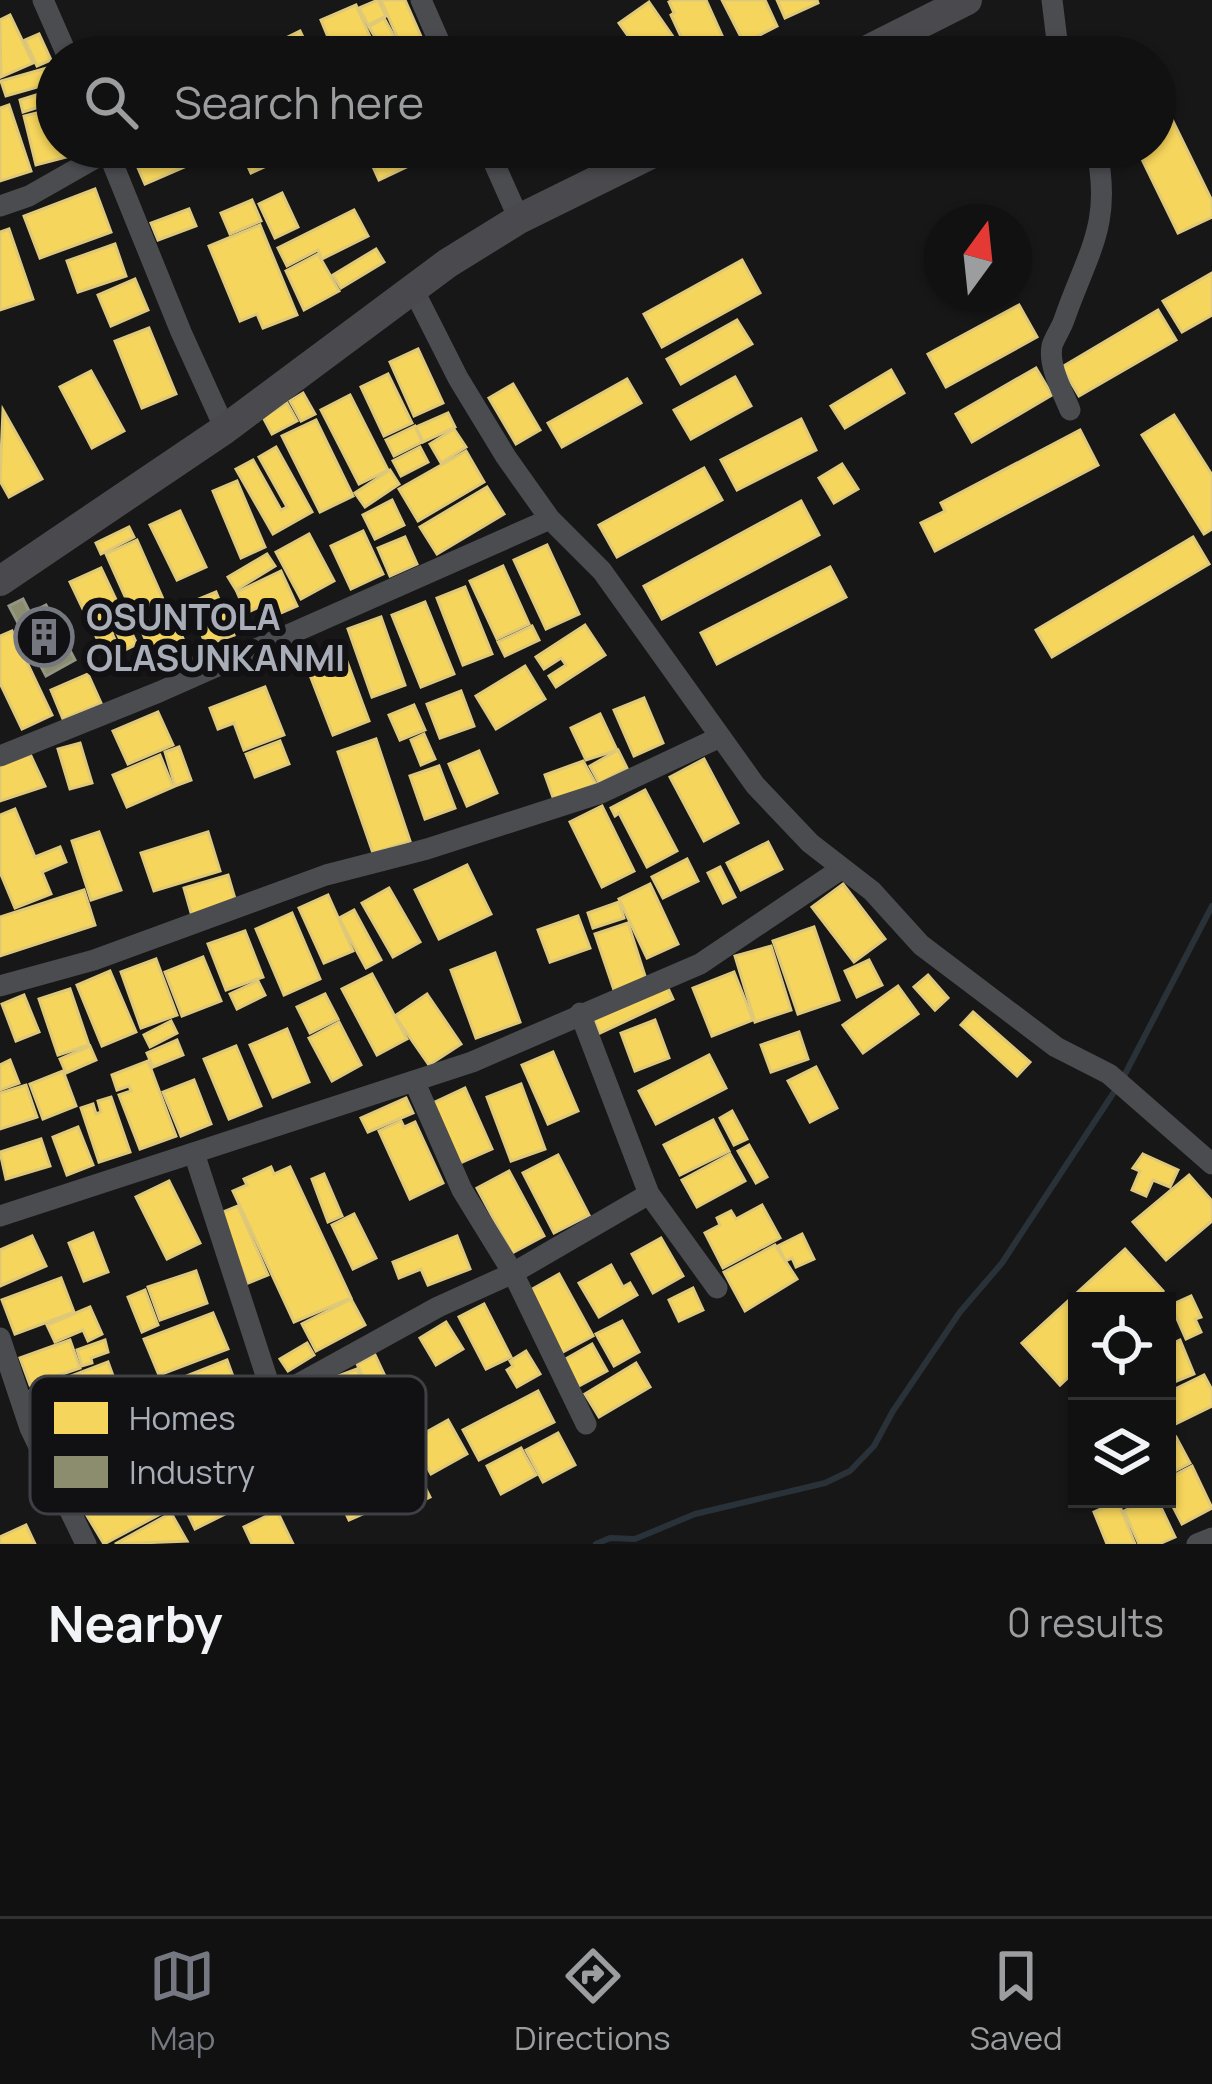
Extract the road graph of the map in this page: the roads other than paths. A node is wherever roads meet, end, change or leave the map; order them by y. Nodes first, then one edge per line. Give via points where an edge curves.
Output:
1 (44, 0) edge
2 (421, 0) edge
3 (967, 0) edge
4 (1052, 0) edge
5 (59, 36) edge
6 (437, 36) edge
7 (896, 36) edge
8 (1056, 36) edge
9 (75, 168) edge
10 (115, 168) edge
11 (496, 168) edge
12 (622, 168) edge
13 (1100, 168) edge
14 (0, 206) edge
15 (519, 220) junction
16 (412, 287) junction
17 (1070, 410) dead end
18 (225, 429) junction
19 (550, 519) junction
20 (0, 581) edge
21 (718, 737) junction
22 (0, 756) edge
23 (841, 869) junction
24 (0, 986) edge
25 (580, 1013) junction
26 (415, 1083) junction
27 (194, 1153) junction
28 (1212, 1164) edge
29 (649, 1194) junction
30 (0, 1216) edge
31 (513, 1273) junction
32 (717, 1288) dead end
33 (0, 1338) edge
34 (266, 1376) edge
35 (311, 1376) edge
36 (586, 1424) dead end
37 (30, 1428) edge
38 (73, 1514) edge
39 (1212, 1538) edge
40 (86, 1544) edge
41 (1197, 1544) edge

1 - 5 street
2 - 6 street
3 - 7 main road
4 - 8 street
9 - 14 street
10 - 18 street
11 - 15 street
12 - 15 main road
13 - 17 street via 1096,246 1051,348
15 - 16 main road
16 - 18 main road
16 - 19 street via 458,378
18 - 20 main road
19 - 21 street via 602,572
19 - 22 street
21 - 23 street
21 - 24 street via 601,793 326,875
23 - 25 street via 700,964
23 - 28 street via 921,945 1056,1047 1109,1074
25 - 26 street
25 - 29 street
26 - 27 street
26 - 31 street via 462,1190
27 - 30 street
27 - 34 street
29 - 31 street
29 - 32 street
31 - 35 street
31 - 36 street
33 - 37 street
38 - 40 street
39 - 41 street

